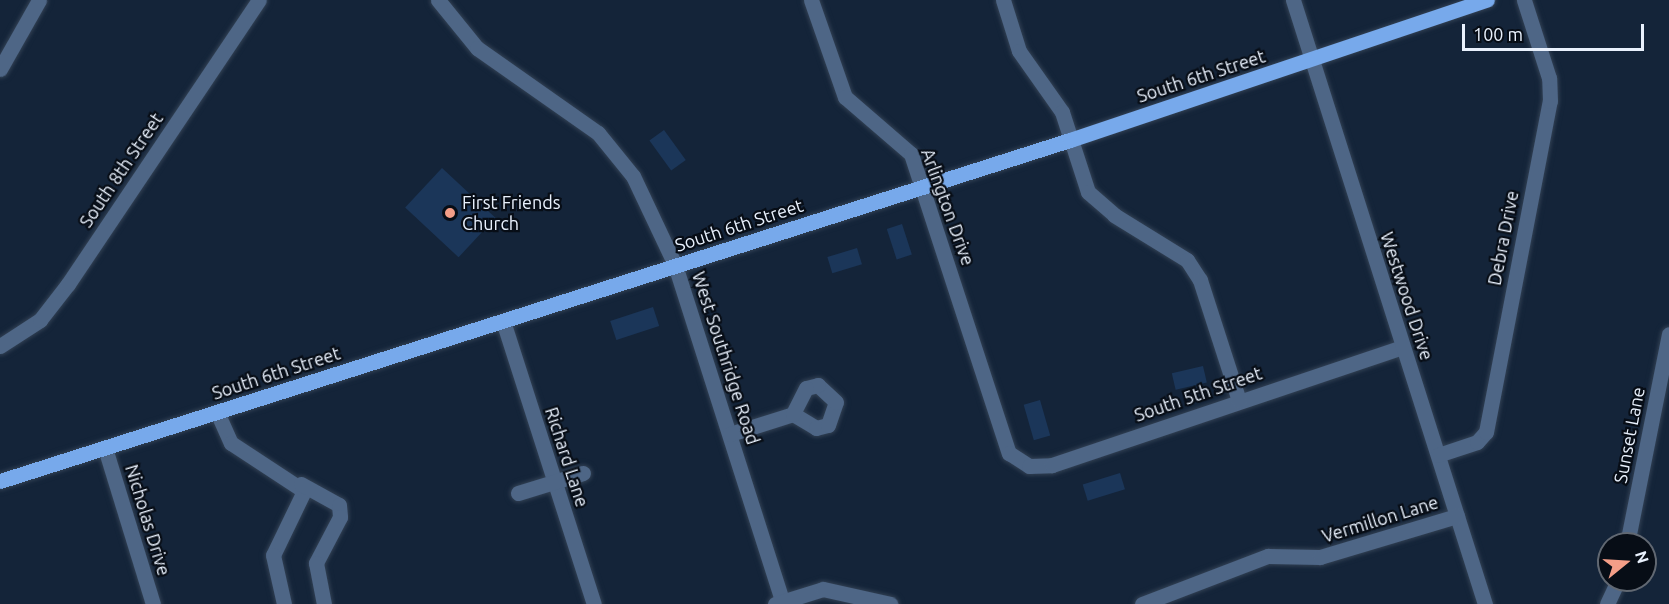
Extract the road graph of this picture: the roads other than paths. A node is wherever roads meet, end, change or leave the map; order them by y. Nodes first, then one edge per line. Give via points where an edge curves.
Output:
1 (39, 0) edge
2 (259, 0) edge
3 (438, 0) edge
4 (811, 0) edge
5 (1003, 0) edge
6 (1293, 0) edge
7 (1487, 0) edge
8 (1524, 0) edge
9 (1312, 60) junction
10 (2, 62) edge
11 (1070, 140) junction
12 (924, 187) junction
13 (675, 265) junction
14 (503, 321) junction
15 (1669, 334) edge
16 (0, 346) edge
17 (1402, 347) junction
18 (1665, 373) edge
19 (1239, 400) junction
20 (217, 412) junction
21 (793, 414) dead end
22 (730, 434) junction
23 (105, 448) junction
24 (1009, 453) joint
25 (1438, 455) junction
26 (583, 473) dead end
27 (0, 481) edge
28 (555, 482) junction
29 (301, 484) junction
30 (518, 493) dead end
31 (1457, 516) junction
32 (1630, 532) edge
33 (780, 603) edge
34 (153, 604) edge
35 (284, 604) edge
36 (324, 604) edge
37 (594, 604) edge
38 (890, 604) edge
39 (1142, 604) edge
40 (1485, 604) edge

1 - 10 street
2 - 16 street, South 8th Street via 68,284 40,320
3 - 13 street, West Southridge Road via 477,48 598,133 633,176
4 - 12 street, Arlington Drive via 845,97 911,154
5 - 11 street via 1019,51 1062,112
6 - 9 street, Westwood Drive
7 - 9 main road, South 6th Street
8 - 25 street, Debra Drive via 1549,78 1550,100 1485,432 1477,442
9 - 11 main road, South 6th Street
9 - 17 street, Westwood Drive
11 - 12 main road, South 6th Street
11 - 19 street via 1088,192 1114,215 1187,260 1200,280
12 - 13 main road, South 6th Street
12 - 24 street, Arlington Drive
13 - 14 main road, South 6th Street
13 - 22 street, West Southridge Road
14 - 20 main road, South 6th Street
14 - 28 street, Richard Lane
15 - 18 street, Sunset Lane
17 - 19 street, South 5th Street
17 - 25 street, Westwood Drive
18 - 32 street, Sunset Lane
19 - 24 street, South 5th Street via 1052,465 1029,466
20 - 23 main road, South 6th Street
20 - 29 street via 231,443
21 - 22 street
22 - 33 street, West Southridge Road
23 - 27 main road, South 6th Street
23 - 34 street, Nicholas Drive
25 - 31 street, Westwood Drive
26 - 28 street
28 - 30 street
28 - 37 street, Richard Lane
29 - 35 street via 304,491 271,565
29 - 36 street via 339,506 340,517 316,563
31 - 39 street, Vermillon Lane via 1320,557 1268,556
31 - 40 street, Westwood Drive
33 - 38 street via 823,589

